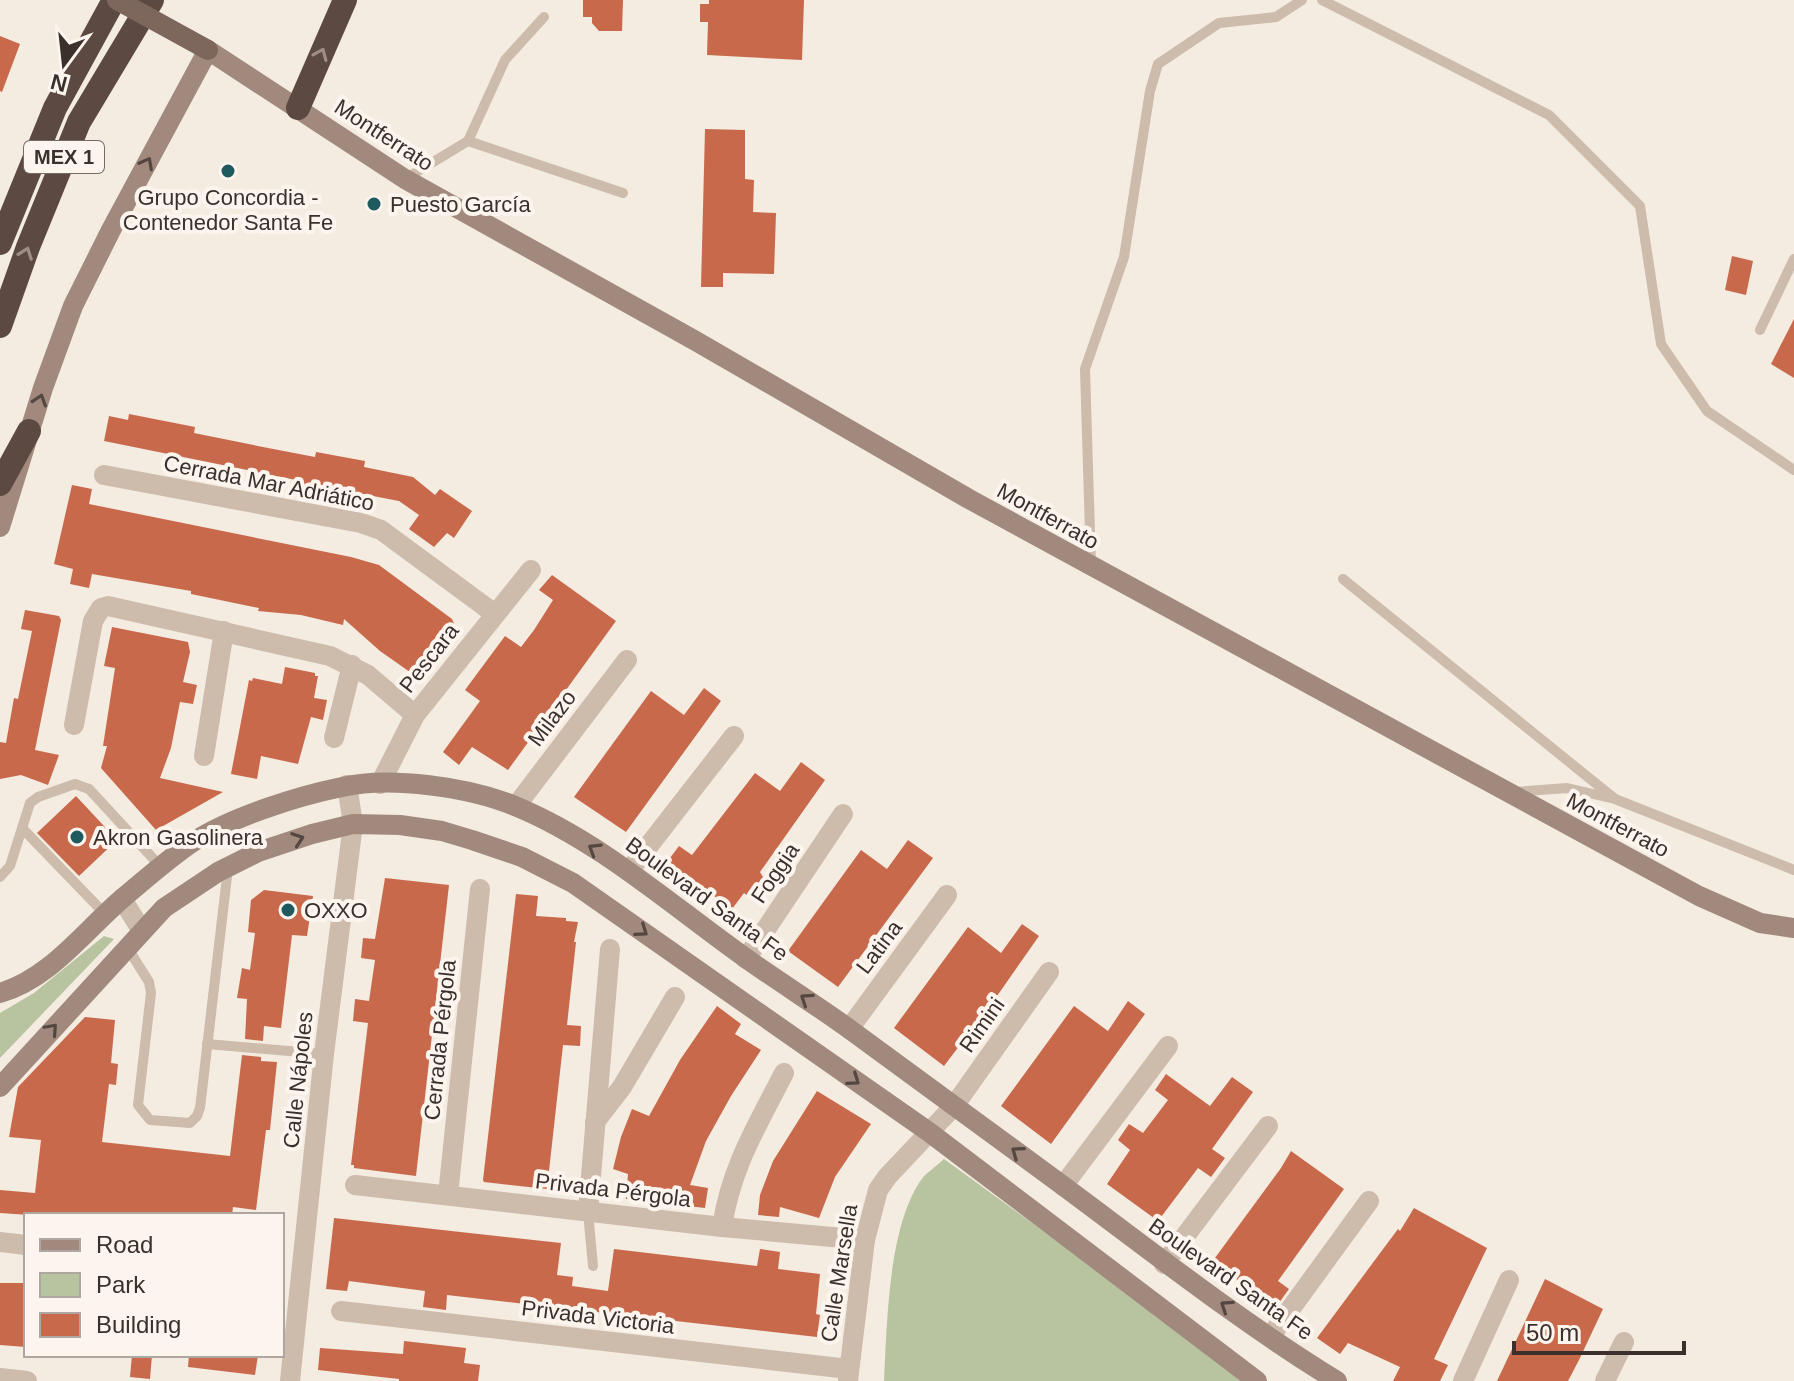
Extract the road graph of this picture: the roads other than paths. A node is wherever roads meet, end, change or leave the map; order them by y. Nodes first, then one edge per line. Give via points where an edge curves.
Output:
1 (116, 0) edge
2 (152, 0) edge
3 (345, 0) edge
4 (1302, 0) edge
5 (1322, 0) edge
6 (544, 17) dead end
7 (208, 50) junction
8 (298, 108) junction
9 (468, 141) junction
10 (405, 179) junction
11 (623, 193) dead end
12 (0, 243) edge
13 (1794, 259) edge
14 (0, 326) edge
15 (1760, 330) dead end
16 (29, 431) junction
17 (1794, 470) edge
18 (104, 475) dead end
19 (0, 484) edge
20 (0, 527) edge
21 (1091, 566) junction
22 (531, 570) dead end
23 (1343, 579) dead end
24 (495, 614) junction
25 (224, 631) junction
26 (627, 660) dead end
27 (352, 665) junction
28 (415, 715) junction
29 (74, 725) dead end
30 (734, 736) dead end
31 (334, 738) dead end
32 (204, 756) dead end
33 (380, 784) junction
34 (347, 785) junction
35 (1507, 792) junction
36 (1615, 799) junction
37 (516, 806) junction
38 (843, 814) dead end
39 (353, 824) junction
40 (22, 828) junction
41 (161, 867) junction
42 (228, 867) junction
43 (1794, 870) edge
44 (629, 871) junction
45 (0, 877) edge
46 (480, 889) dead end
47 (947, 895) dead end
48 (122, 899) junction
49 (105, 914) junction
50 (1794, 928) edge
51 (142, 931) junction
52 (127, 947) junction
53 (610, 949) dead end
54 (746, 959) junction
55 (1049, 972) dead end
56 (0, 993) edge
57 (675, 997) dead end
58 (849, 1029) junction
59 (207, 1044) junction
60 (1168, 1046) dead end
61 (324, 1054) junction
62 (784, 1073) dead end
63 (0, 1087) edge
64 (954, 1106) junction
65 (595, 1122) junction
66 (1268, 1126) dead end
67 (929, 1132) junction
68 (355, 1185) dead end
69 (1063, 1186) junction
70 (448, 1195) junction
71 (1369, 1201) dead end
72 (588, 1212) junction
73 (722, 1227) junction
74 (865, 1240) junction
75 (0, 1242) edge
76 (24, 1245) edge
77 (1164, 1264) junction
78 (593, 1266) dead end
79 (291, 1280) edge
80 (1509, 1280) dead end
81 (341, 1311) dead end
82 (1270, 1337) junction
83 (1624, 1342) dead end
84 (849, 1375) edge
85 (0, 1378) edge
86 (1335, 1380) edge
87 (27, 1381) edge
88 (290, 1381) edge
89 (1257, 1381) edge
90 (1463, 1381) edge
91 (1605, 1381) edge

1 - 7 main road, bridge
1 - 12 highway, MEX 1 via 55,108
14 -> 2 highway, MEX 1 via 79,122
8 -> 3 highway
4 - 21 lane via 1276,17 1219,23 1158,64 1124,257 1085,369
5 - 17 lane via 1549,115 1640,206 1661,344 1707,411
6 - 9 lane via 505,60
7 - 8 main road, Montferrato
16 -> 7 main road via 73,306
8 - 10 main road, Montferrato
9 - 10 lane
9 - 11 lane
10 - 21 main road, Montferrato
13 - 15 lane
16 - 19 highway
16 - 20 main road
18 - 24 street, Cerrada Mar Adriático via 381,530
21 - 35 main road, Montferrato
22 - 24 street, Pescara
23 - 36 lane
24 - 28 street, Pescara
25 - 27 street
25 - 29 street via 101,608 93,621
25 - 32 street
26 - 37 street, Milazo
27 - 28 street
27 - 31 street
28 - 33 street, Pescara
30 - 44 street
33 - 34 main road, Boulevard Santa Fe
33 - 37 main road, Boulevard Santa Fe via 444,786
34 - 39 street, Calle Nápoles
34 - 41 main road, Boulevard Santa Fe via 251,814 196,840
35 - 36 lane via 1567,788
35 - 50 main road, Montferrato via 1699,896 1760,923
36 - 43 lane
44 -> 37 main road, Boulevard Santa Fe
38 - 54 street, Foggia
42 -> 39 main road via 258,852
39 - 61 street, Calle Nápoles
39 -> 67 main road via 442,831 522,857 573,883
40 - 41 lane via 34,799 80,784
40 - 45 lane via 10,866
40 - 49 lane
41 - 48 main road, Boulevard Santa Fe
42 - 51 main road via 164,908
42 - 59 lane
44 - 54 main road, Boulevard Santa Fe
46 - 70 street, Cerrada Pérgola
47 - 58 street, Latina
48 - 49 main road, Boulevard Santa Fe
48 - 51 street
49 - 56 main road, Boulevard Santa Fe via 73,947 17,988
51 - 52 main road
52 - 59 lane via 151,993 138,1105 150,1120 190,1123 197,1116
63 -> 52 main road
53 - 65 street
58 -> 54 main road, Boulevard Santa Fe
55 - 64 street, Rimini
57 - 65 street
58 - 64 main road, Boulevard Santa Fe
59 - 61 lane
60 - 69 street
61 - 79 street, Calle Nápoles
62 - 73 street via 739,1160
64 - 67 street, Calle Marsella
69 -> 64 main road, Boulevard Santa Fe
65 - 72 street
66 - 77 street
67 - 74 street, Calle Marsella via 878,1190
67 - 89 main road
68 - 70 street, Privada Pérgola
69 - 77 main road, Boulevard Santa Fe
70 - 72 street, Privada Pérgola
71 - 82 street
72 - 73 street, Privada Pérgola
72 - 78 lane
73 - 74 street, Privada Pérgola
74 - 84 street, Calle Marsella
75 - 76 street
82 -> 77 main road, Boulevard Santa Fe
79 - 88 street, Calle Nápoles
80 - 90 street
81 - 84 street, Privada Victoria
82 - 86 main road, Boulevard Santa Fe
83 - 91 street
85 - 87 street

